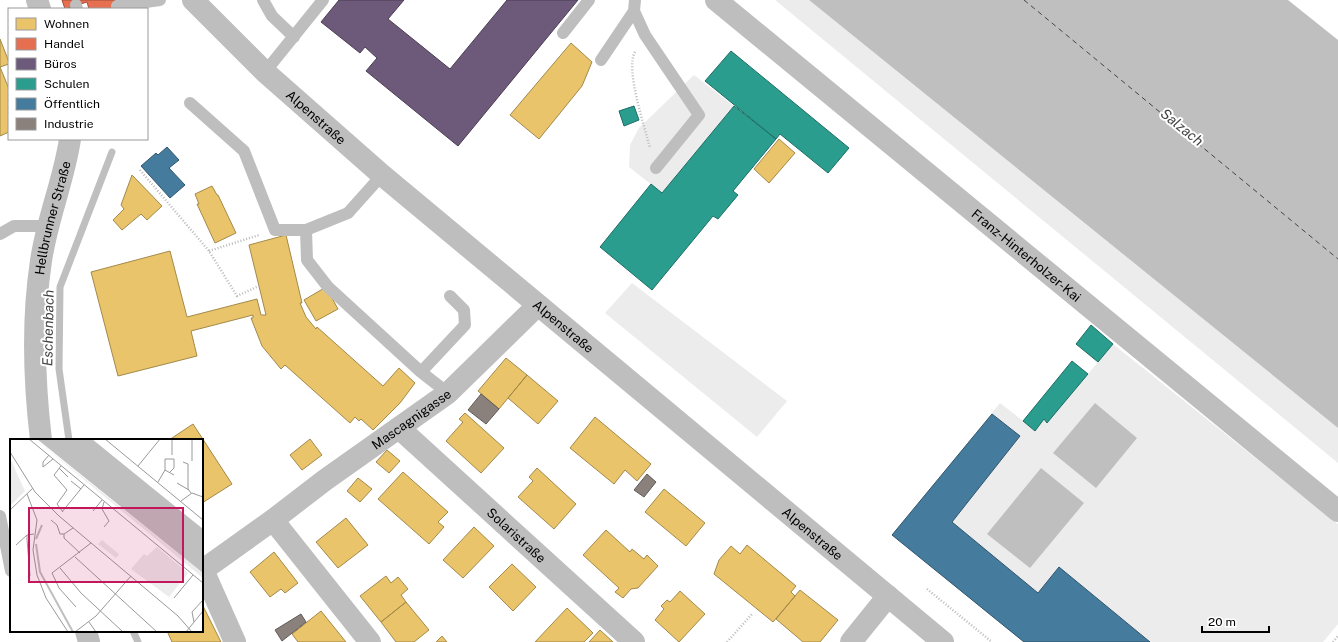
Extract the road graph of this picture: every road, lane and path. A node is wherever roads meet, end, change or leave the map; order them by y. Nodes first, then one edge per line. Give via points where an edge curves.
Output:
1 (160, 0) edge
2 (193, 0) edge
3 (263, 0) edge
4 (323, 0) edge
5 (589, 0) edge
6 (716, 0) edge
7 (634, 5) edge
8 (117, 6) dead end
9 (563, 32) dead end
10 (645, 35) junction
11 (294, 37) junction
12 (601, 60) dead end
13 (265, 72) junction
14 (190, 103) dead end
15 (70, 140) edge
16 (656, 168) joint
17 (140, 170) dead end
18 (382, 175) junction
19 (48, 226) junction
20 (275, 230) junction
21 (306, 230) junction
22 (0, 234) edge
23 (209, 250) junction
24 (258, 286) dead end
25 (450, 296) dead end
26 (538, 305) junction
27 (421, 372) junction
28 (448, 392) junction
29 (399, 428) junction
30 (41, 439) edge
31 (1338, 510) edge
32 (0, 516) edge
33 (273, 520) junction
34 (10, 566) edge
35 (927, 589) dead end
36 (888, 596) junction
37 (752, 614) dead end
38 (86, 632) edge
39 (1338, 636) edge
40 (89, 642) edge
41 (235, 642) edge
42 (370, 642) edge
43 (634, 642) edge
44 (728, 642) edge
45 (852, 642) edge
46 (943, 642) edge
47 (992, 642) edge
48 (1333, 642) edge

1 - 8 lane
2 - 13 street, Alpenstraße
3 - 11 lane via 272,16
4 - 11 lane
5 - 9 lane
6 - 31 street, Franz-Hinterholzer-Kai
7 - 10 lane
7 - 12 lane
10 - 16 path via 632,57 633,80
10 - 16 lane via 699,115
11 - 13 lane
13 - 18 street, Alpenstraße
14 - 20 lane via 244,151
15 - 19 street, Hellbrunner Straße
17 - 23 path
18 - 21 lane via 348,212
18 - 26 street, Alpenstraße
19 - 22 lane via 14,226
19 - 30 street, Hellbrunner Straße via 41,260 36,327 35,368
20 - 21 lane
20 - 23 path
21 - 27 lane via 307,260 328,287
23 - 24 path via 237,296
25 - 27 lane via 464,310 466,325
26 - 28 street, Mascagnigasse
26 - 36 street, Alpenstraße
27 - 28 lane
28 - 29 street, Mascagnigasse
29 - 33 street, Mascagnigasse
29 - 43 street, Solaristraße
32 - 34 lane
33 - 41 street, Mascagnigasse via 203,570
33 - 42 street
35 - 47 path
36 - 45 street
36 - 46 street, Alpenstraße
37 - 44 path
38 - 40 street
39 - 48 path

